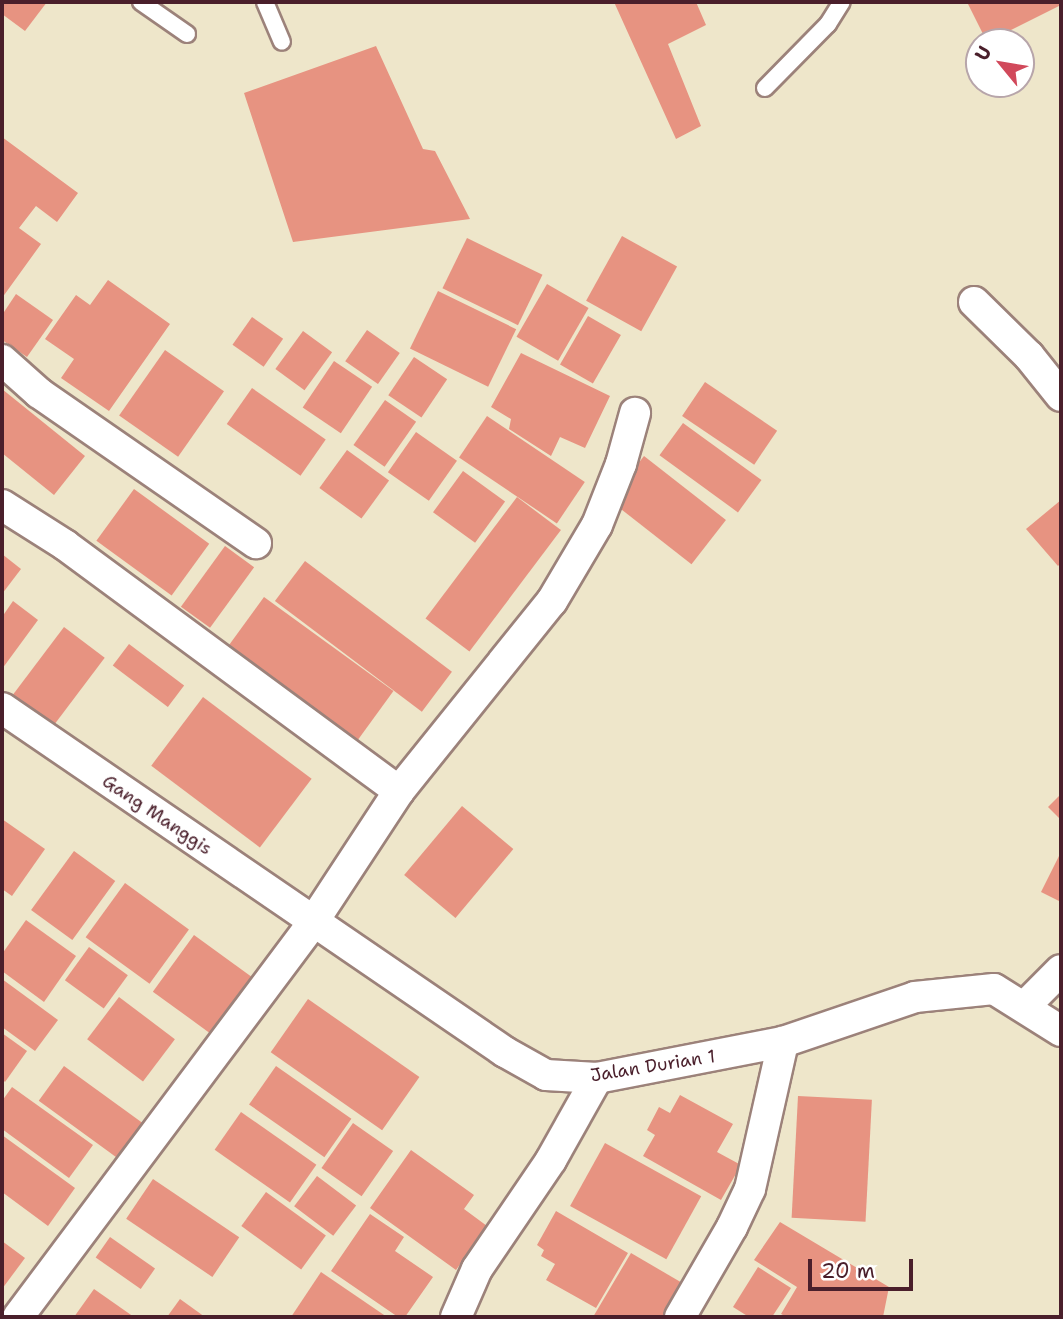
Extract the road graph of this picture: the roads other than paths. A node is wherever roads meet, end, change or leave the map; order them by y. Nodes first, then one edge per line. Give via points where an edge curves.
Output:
1 (141, 2) edge
2 (265, 2) edge
3 (842, 2) edge
4 (187, 34) dead end
5 (282, 41) dead end
6 (765, 88) dead end
7 (975, 302) dead end
8 (2, 360) edge
9 (1061, 396) edge
10 (635, 413) dead end
11 (2, 505) edge
12 (256, 543) dead end
13 (2, 708) edge
14 (399, 791) junction
15 (313, 922) junction
16 (1061, 970) edge
17 (1024, 1007) junction
18 (1061, 1031) edge
19 (783, 1042) junction
20 (597, 1078) junction
21 (18, 1317) edge
22 (456, 1317) edge
23 (680, 1317) edge

1 - 4 lane
2 - 5 lane
3 - 6 lane via 828,24
7 - 9 street
8 - 12 street via 39,393
10 - 14 street via 621,464 576,563 552,601
11 - 14 street via 65,545
13 - 15 street, Gang Manggis
14 - 15 street
15 - 20 street, Jalan Durian 1 via 528,1067 546,1074
15 - 21 street
16 - 17 street
17 - 18 street, Jalan Durian 1
17 - 19 street, Jalan Durian 1 via 994,989 915,996
19 - 20 street, Jalan Durian 1
19 - 23 street via 750,1189
20 - 22 street via 551,1160 477,1269

